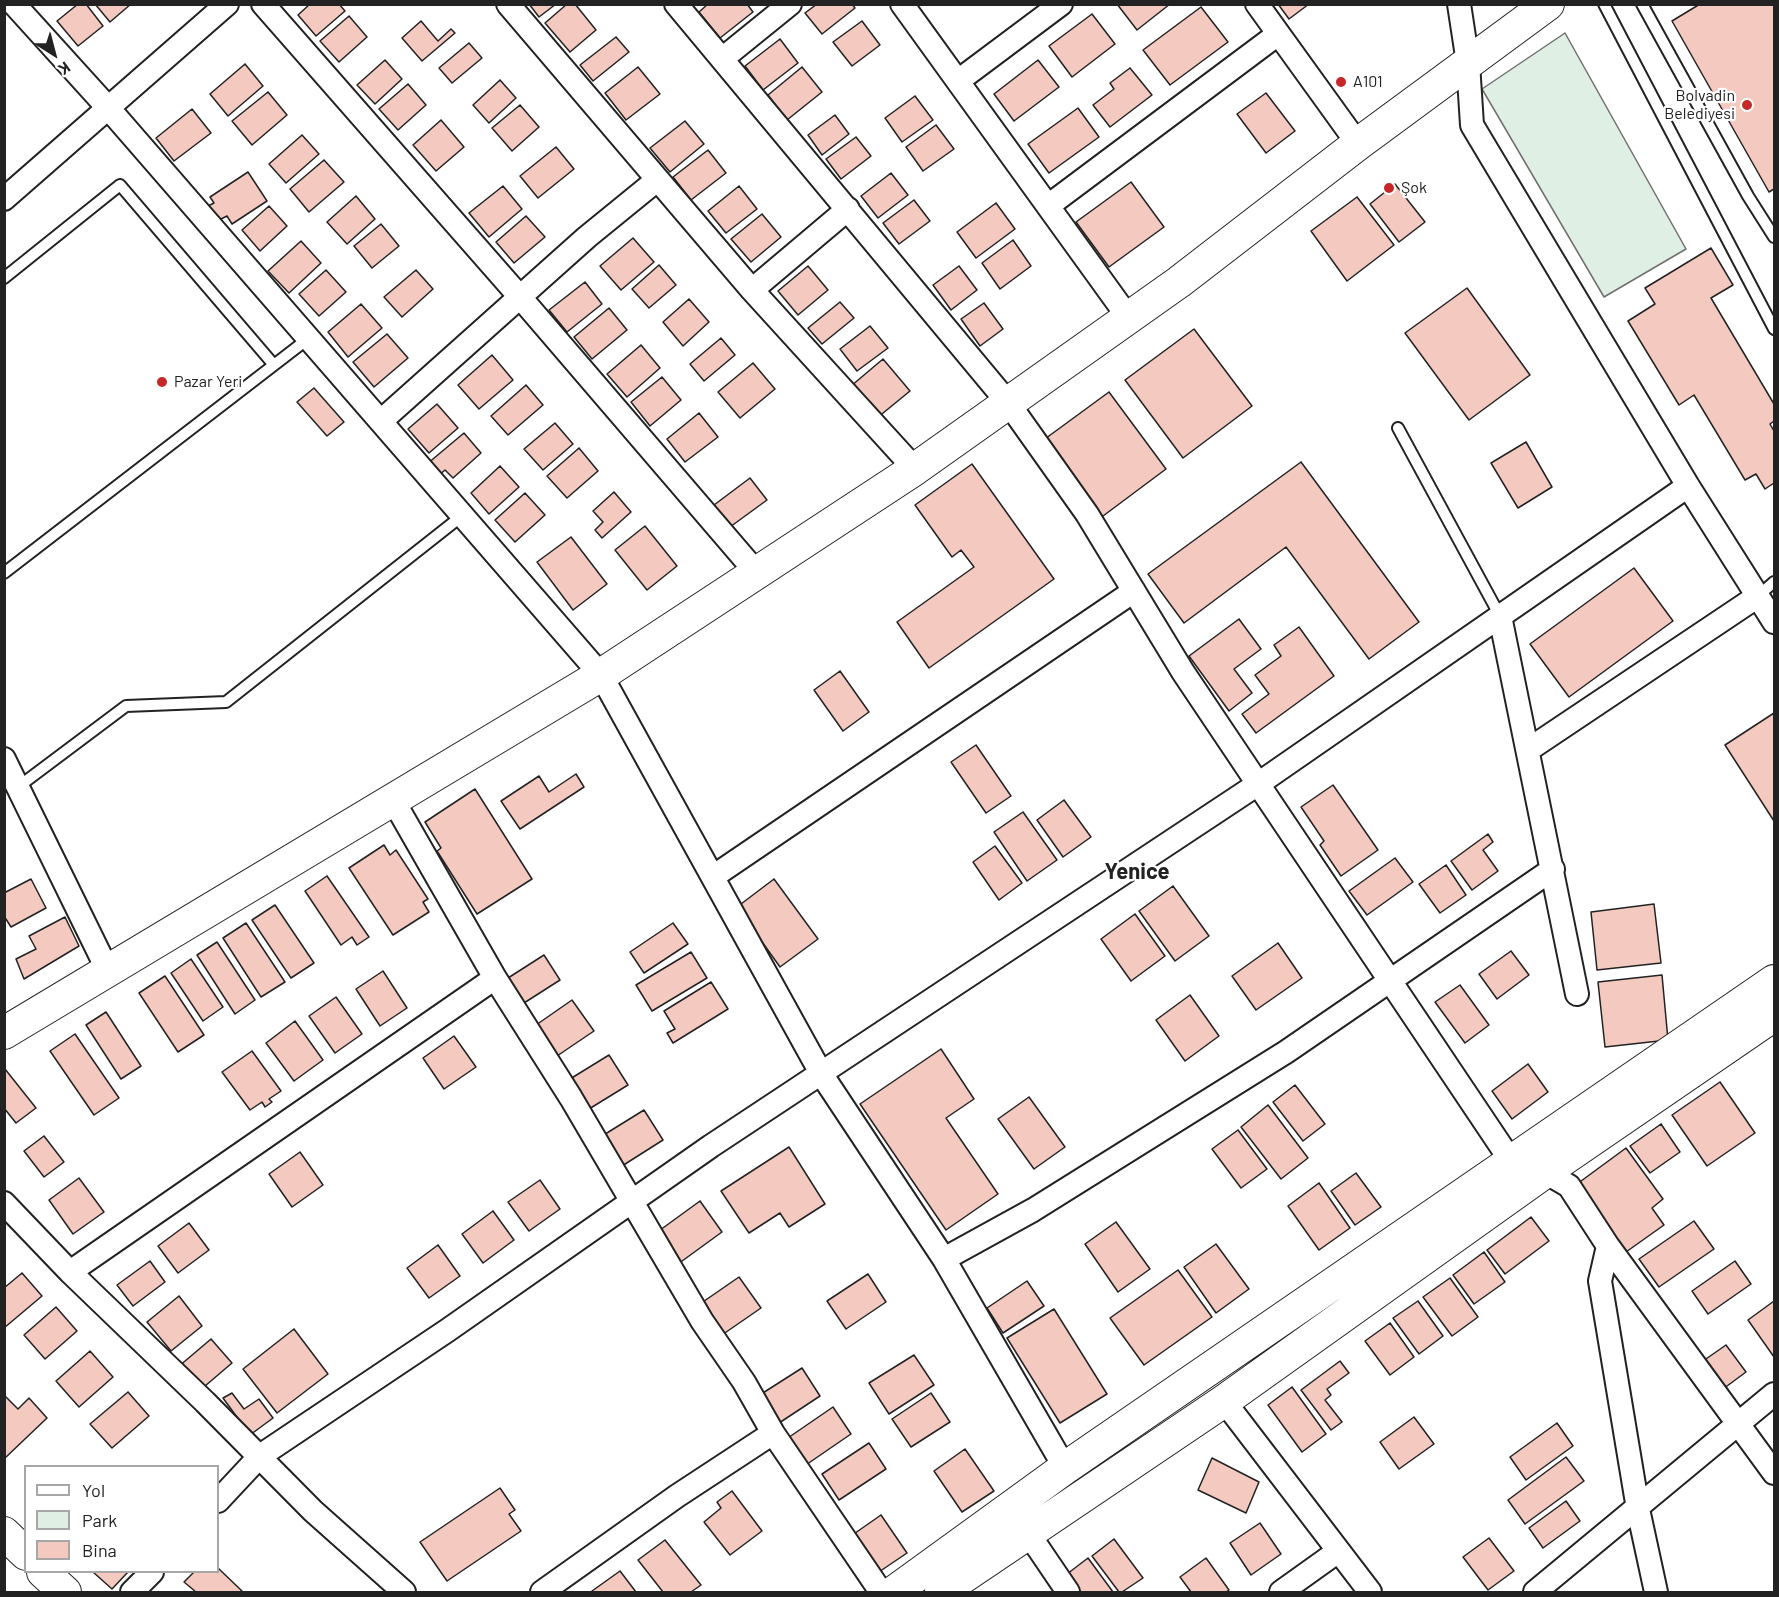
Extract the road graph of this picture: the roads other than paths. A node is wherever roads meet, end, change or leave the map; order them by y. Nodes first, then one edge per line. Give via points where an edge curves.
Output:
1 (14, 4) edge
2 (227, 4) edge
3 (263, 4) edge
4 (508, 4) edge
5 (676, 4) edge
6 (790, 4) edge
7 (902, 4) edge
8 (1061, 4) edge
9 (1257, 4) edge
10 (1459, 4) edge
11 (1548, 4) edge
12 (1604, 4) edge
13 (1642, 4) edge
14 (1278, 34) junction
15 (722, 59) junction
16 (1468, 63) junction
17 (958, 81) junction
18 (110, 110) junction
19 (1358, 144) junction
20 (657, 180) junction
21 (4, 199) edge
22 (1048, 206) junction
23 (848, 209) junction
24 (1774, 237) edge
25 (4, 278) edge
26 (752, 290) junction
27 (520, 297) junction
28 (1128, 316) junction
29 (1774, 329) edge
30 (309, 338) junction
31 (274, 365) junction
32 (1009, 404) junction
33 (381, 421) junction
34 (1398, 428) dead end
35 (915, 469) junction
36 (1688, 486) junction
37 (463, 515) junction
38 (756, 572) junction
39 (4, 573) edge
40 (1766, 589) edge
41 (1134, 591) junction
42 (1500, 616) junction
43 (1774, 622) edge
44 (601, 675) junction
45 (1528, 750) junction
46 (4, 759) edge
47 (1258, 784) junction
48 (18, 787) junction
49 (393, 800) junction
50 (1553, 869) junction
51 (714, 876) junction
52 (108, 971) junction
53 (495, 978) junction
54 (1390, 981) junction
55 (1577, 994) dead end
56 (1768, 1009) edge
57 (4, 1033) edge
58 (822, 1075) junction
59 (1511, 1161) junction
60 (1545, 1172) junction
61 (630, 1201) junction
62 (4, 1203) edge
63 (1608, 1246) junction
64 (944, 1260) junction
65 (70, 1272) junction
66 (1774, 1394) edge
67 (1224, 1401) junction
68 (1739, 1425) junction
69 (773, 1433) junction
70 (260, 1456) junction
71 (1065, 1468) junction
72 (1774, 1473) edge
73 (219, 1500) edge
74 (1638, 1509) junction
75 (4, 1533) edge
76 (1028, 1533) junction
77 (24, 1552) edge
78 (1337, 1552) junction
79 (44, 1573) edge
80 (151, 1573) edge
81 (558, 1588) edge
82 (65, 1593) edge
83 (132, 1593) edge
84 (404, 1593) edge
85 (881, 1593) edge
86 (894, 1593) edge
87 (941, 1593) edge
88 (1068, 1593) edge
89 (1281, 1593) edge
90 (1370, 1593) edge
91 (1535, 1593) edge
92 (1656, 1593) edge

1 - 18 street
2 - 18 street
3 - 27 street
4 - 20 street
5 - 15 street
6 - 15 street
7 - 17 street
8 - 17 street
9 - 14 street
10 - 16 street
11 - 16 main road
12 - 29 lane
13 - 24 lane
14 - 19 street
14 - 22 street
15 - 23 street
16 - 19 main road
16 - 36 street via 1472,125
17 - 22 street
18 - 21 street
18 - 30 street
19 - 28 main road via 1179,282
20 - 26 street
20 - 27 street
22 - 28 street
23 - 26 street
23 - 32 street
25 - 31 lane via 120,186
26 - 35 street
27 - 33 street
27 - 38 street
28 - 32 main road
30 - 31 lane
30 - 33 street
31 - 39 lane
32 - 35 main road
32 - 41 street via 1087,514
33 - 37 street
34 - 42 lane
35 - 38 main road
36 - 40 street
36 - 42 street
37 - 44 street
37 - 48 lane via 226,702 126,706
38 - 44 main road
40 - 43 street
40 - 45 street
41 - 47 street
41 - 51 street
42 - 45 street
42 - 47 street
44 - 49 main road
44 - 51 street
45 - 50 street
46 - 48 street
47 - 54 street
47 - 58 street
48 - 52 street
49 - 52 main road
49 - 53 street
50 - 54 street
50 - 55 street
51 - 58 street
52 - 57 main road
53 - 61 street
53 - 65 street
54 - 59 street
54 - 64 street via 1286,1052 1033,1210
56 - 59 main road
56 - 60 main road
58 - 61 street
58 - 64 street
59 - 60 street
59 - 71 main road
60 - 63 street via 1569,1186
60 - 67 main road
61 - 69 street
61 - 70 street
62 - 65 street
63 - 68 street
63 - 74 street via 1600,1281
64 - 71 street
65 - 70 street
66 - 68 street
67 - 76 main road
67 - 78 street
68 - 72 street
68 - 74 street
69 - 81 street via 677,1496
69 - 85 street
70 - 73 street
70 - 84 street via 313,1511
71 - 86 main road
74 - 91 street
74 - 92 street
75 - 77 main road
76 - 87 main road
76 - 88 street
78 - 89 street
78 - 90 street
79 - 82 main road
80 - 83 street

